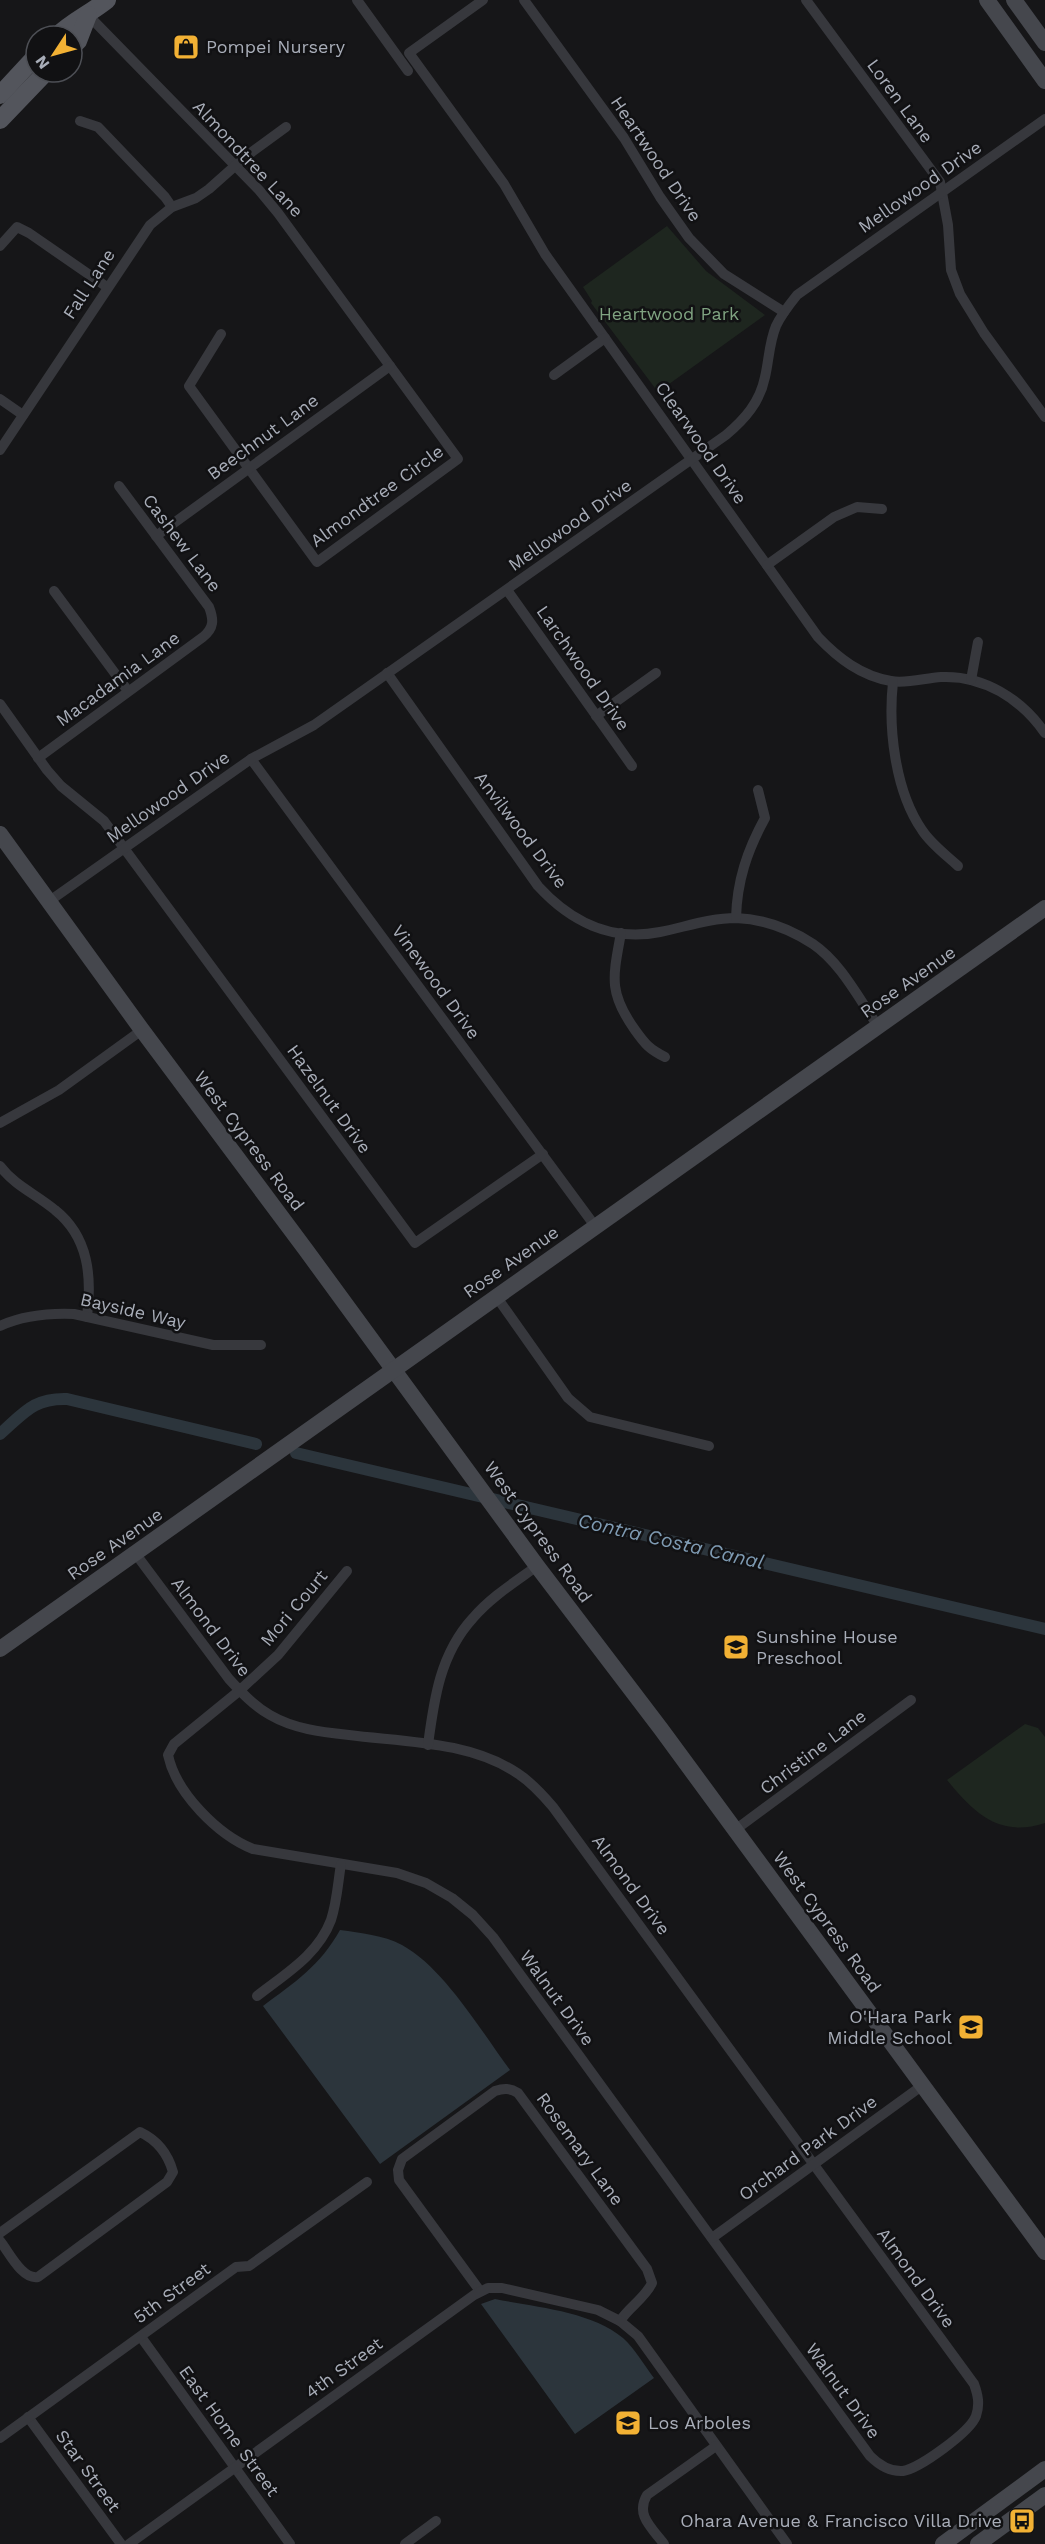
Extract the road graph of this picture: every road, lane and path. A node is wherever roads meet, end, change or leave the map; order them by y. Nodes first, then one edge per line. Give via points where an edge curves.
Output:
1 (107, 0) edge
2 (357, 0) edge
3 (483, 0) edge
4 (524, 0) edge
5 (807, 0) edge
6 (987, 0) edge
7 (1014, 0) edge
8 (88, 15) junction
9 (71, 24) edge
10 (84, 25) edge
11 (1045, 43) edge
12 (24, 69) edge
13 (408, 71) dead end
14 (1045, 81) edge
15 (34, 84) edge
16 (0, 95) edge
17 (1045, 119) edge
18 (0, 120) edge
19 (80, 121) dead end
20 (286, 127) dead end
21 (235, 166) junction
22 (942, 192) junction
23 (172, 207) junction
24 (0, 246) edge
25 (107, 287) junction
26 (784, 312) junction
27 (221, 334) dead end
28 (605, 338) junction
29 (390, 366) junction
30 (554, 375) dead end
31 (0, 399) edge
32 (23, 414) junction
33 (1045, 417) edge
34 (0, 450) edge
35 (692, 459) junction
36 (248, 468) junction
37 (119, 486) dead end
38 (882, 509) dead end
39 (156, 536) junction
40 (767, 565) junction
41 (507, 590) junction
42 (54, 591) dead end
43 (213, 623) joint
44 (978, 642) dead end
45 (387, 673) junction
46 (656, 673) dead end
47 (971, 680) junction
48 (893, 682) junction
49 (128, 691) junction
50 (0, 704) edge
51 (596, 716) junction
52 (1045, 733) edge
53 (38, 758) junction
54 (251, 759) junction
55 (632, 766) dead end
56 (758, 790) dead end
57 (2, 843) edge
58 (125, 848) junction
59 (958, 866) dead end
60 (48, 902) junction
61 (1045, 908) edge
62 (736, 918) junction
63 (621, 933) junction
64 (878, 1026) junction
65 (142, 1030) junction
66 (665, 1057) dead end
67 (0, 1123) edge
68 (543, 1154) junction
69 (0, 1166) edge
70 (595, 1226) junction
71 (496, 1296) junction
72 (87, 1317) junction
73 (0, 1326) edge
74 (261, 1346) dead end
75 (394, 1369) junction
76 (709, 1446) dead end
77 (135, 1553) junction
78 (537, 1566) junction
79 (347, 1571) dead end
80 (0, 1649) edge
81 (239, 1691) junction
82 (911, 1700) dead end
83 (428, 1745) junction
84 (735, 1830) junction
85 (340, 1864) junction
86 (257, 1996) dead end
87 (923, 2085) junction
88 (813, 2165) junction
89 (367, 2182) dead end
90 (0, 2233) edge
91 (712, 2238) junction
92 (0, 2241) edge
93 (1045, 2252) edge
94 (480, 2292) junction
95 (620, 2321) junction
96 (141, 2337) junction
97 (28, 2417) junction
98 (0, 2438) edge
99 (716, 2446) junction
100 (235, 2468) junction
101 (1045, 2469) edge
102 (891, 2470) joint
103 (1045, 2495) edge
104 (436, 2522) dead end
105 (121, 2544) edge
106 (129, 2544) edge
107 (290, 2544) edge
108 (405, 2544) edge
109 (664, 2544) edge
110 (788, 2544) edge
111 (943, 2544) edge
112 (978, 2544) edge

1 - 8 main road
2 - 13 street
3 - 28 street, Clearwood Drive via 409,53 504,184 545,254
4 - 26 street, Heartwood Drive via 624,138 689,238 724,274
5 - 22 street, Loren Lane via 940,182
6 - 14 street
7 - 11 street
8 - 9 main road
8 - 10 main road
8 - 21 street, Almondtree Lane
12 - 16 main road
15 - 18 main road
17 - 22 street, Mellowood Drive
19 - 23 street via 98,127
20 - 21 street, Fall Lane
21 - 23 street, Fall Lane via 196,198
21 - 29 street, Almondtree Lane via 278,213
22 - 26 street, Mellowood Drive via 807,286
22 - 33 street, Loren Lane via 951,270 960,294
23 - 25 street, Fall Lane via 142,234
24 - 25 street via 17,227
25 - 32 street, Fall Lane
26 - 35 street, Mellowood Drive via 771,340 765,379 756,403 743,421
27 - 36 street via 189,387
28 - 30 street
28 - 35 street, Clearwood Drive
29 - 36 street, Beechnut Lane
29 - 36 street, Almondtree Circle via 458,459 317,562
31 - 32 street
32 - 34 street, Fall Lane
35 - 40 street, Clearwood Drive
35 - 41 street, Mellowood Drive
36 - 39 street, Beechnut Lane
37 - 39 street, Cashew Lane
38 - 40 street via 857,507 834,517
39 - 43 street, Cashew Lane via 209,607
40 - 48 street, Clearwood Drive via 834,654 856,669
41 - 45 street, Mellowood Drive
41 - 51 street, Larchwood Drive
42 - 49 street
43 - 49 street, Macadamia Lane via 203,637
44 - 47 street
45 - 54 street, Mellowood Drive via 314,725
45 - 63 street, Anvilwood Drive via 538,886 586,925
46 - 51 street
47 - 48 street, Clearwood Drive via 943,677
47 - 52 street, Clearwood Drive via 1014,699
48 - 59 street via 891,723 905,796 923,832
49 - 53 street, Macadamia Lane
50 - 53 street
51 - 55 street, Larchwood Drive
53 - 58 street via 62,786 104,821
54 - 58 street, Mellowood Drive
54 - 68 street, Vinewood Drive
56 - 62 street via 765,818 739,880
57 - 60 street, West Cypress Road
58 - 60 street, Mellowood Drive
58 - 68 street, Hazelnut Drive via 415,1243
60 - 65 street, West Cypress Road
61 - 64 street, Rose Avenue
62 - 63 street, Anvilwood Drive via 657,933
62 - 64 street, Anvilwood Drive via 785,928 815,946 837,967
63 - 66 street via 614,982 620,1009 649,1049
64 - 70 street, Rose Avenue
65 - 67 street via 59,1090
65 - 75 street, West Cypress Road
68 - 70 street, Vinewood Drive
69 - 72 street via 20,1187 56,1210 81,1242 90,1284
70 - 71 street, Rose Avenue
71 - 75 street, Rose Avenue
71 - 76 street via 568,1398 590,1417
72 - 73 street, Bayside Way via 53,1313 28,1316
72 - 74 street, Bayside Way via 202,1343
75 - 77 street, Rose Avenue
75 - 78 street, West Cypress Road
77 - 80 street, Rose Avenue
77 - 81 street, Almond Drive
78 - 83 street via 489,1602 461,1634 439,1678
78 - 84 street, West Cypress Road
79 - 81 street, Mori Court via 295,1637
81 - 83 street, Almond Drive via 269,1715 310,1730
81 - 85 street, Walnut Drive via 174,1744 168,1755 176,1778 207,1819 236,1842 253,1849
82 - 84 street, Christine Lane
83 - 88 street, Almond Drive via 493,1760 536,1788
84 - 87 street, West Cypress Road
85 - 86 street via 331,1919 322,1938 309,1955
85 - 91 street, Walnut Drive via 398,1873 452,1898 473,1915
87 - 88 street, Orchard Park Drive
87 - 93 street, West Cypress Road
88 - 91 street, Orchard Park Drive
88 - 102 street, Almond Drive via 974,2384 979,2404 968,2428 919,2465
89 - 96 street, 5th Street via 249,2266 236,2267
90 - 92 street via 140,2132 151,2137 169,2158 173,2172 167,2182 38,2277 24,2273
91 - 102 street, Walnut Drive via 870,2456
94 - 95 street via 502,2288 598,2310
94 - 95 street, Rosemary Lane via 399,2180 398,2170 402,2159 495,2091 512,2089 647,2269 652,2283 648,2291
94 - 100 street, 4th Street
95 - 99 street via 638,2336
96 - 97 street, 5th Street
96 - 100 street, East Home Street
97 - 98 street, 5th Street
97 - 105 street, Star Street
99 - 109 street via 648,2495 642,2504 643,2516
99 - 110 street
100 - 106 street, 4th Street
100 - 107 street, East Home Street
101 - 111 street
103 - 112 street
104 - 108 street

